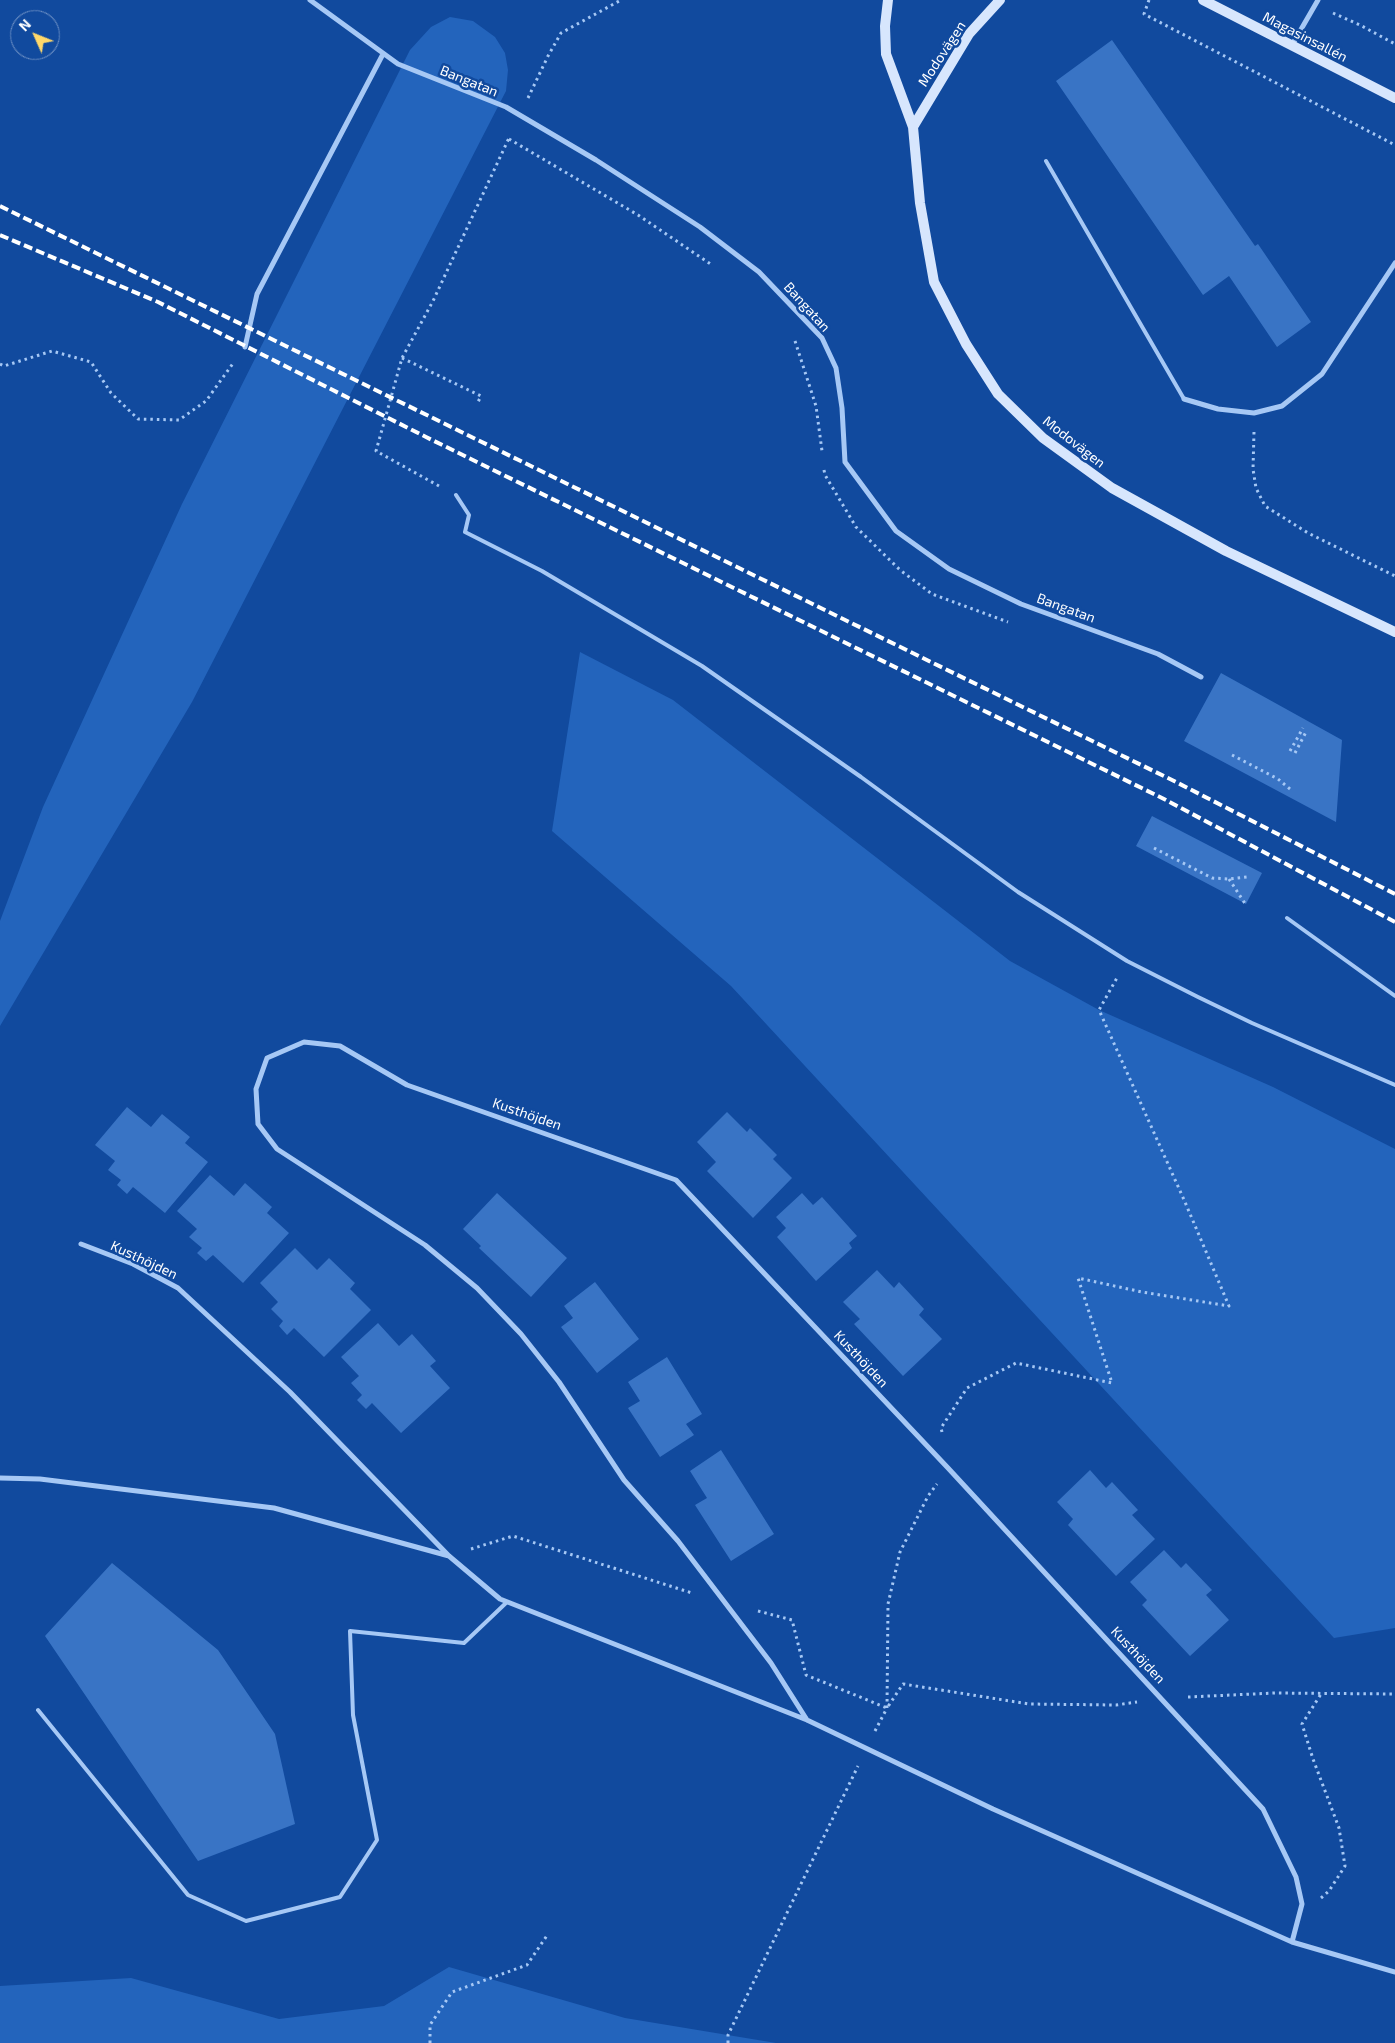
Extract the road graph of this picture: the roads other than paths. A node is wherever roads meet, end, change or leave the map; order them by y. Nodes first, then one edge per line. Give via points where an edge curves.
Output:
1 (310, 0) edge
2 (888, 0) edge
3 (1000, 0) edge
4 (1203, 0) edge
5 (1317, 3) edge
6 (1291, 45) junction
7 (384, 54) junction
8 (1395, 98) edge
9 (913, 127) junction
10 (1046, 161) dead end
11 (1395, 263) edge
12 (245, 347) road end
13 (1184, 399) joint
14 (456, 495) road end
15 (1395, 632) edge
16 (1201, 677) dead end
17 (1287, 918) dead end
18 (1395, 996) edge
19 (1395, 1085) edge
20 (81, 1244) dead end
21 (0, 1478) edge
22 (449, 1556) junction
23 (507, 1602) junction
24 (38, 1710) dead end
25 (807, 1720) junction
26 (1292, 1942) junction
27 (1395, 1972) edge

1 - 7 street, Bangatan
2 - 9 main road, Modovägen via 886,54
3 - 9 main road, Modovägen via 969,34
4 - 6 main road, Magasinsallén
5 - 6 street
6 - 8 main road, Magasinsallén
7 - 12 street via 257,294
7 - 16 street, Bangatan via 398,64 520,115 700,227 759,272 822,338 836,368 845,462 896,531 949,569 1021,604 1158,654
9 - 15 main road, Modovägen via 920,203 934,282 966,344 998,394 1043,438 1112,488 1226,551
10 - 13 lane
11 - 13 street via 1322,374 1282,406 1254,413 1218,409
14 - 19 lane via 469,515 465,532 542,571 702,666 1018,892 1127,961 1252,1023
17 - 18 lane
20 - 22 street, Kusthöjden via 133,1264 178,1288 290,1392
21 - 22 street, Kusthöjden via 40,1479 274,1508
22 - 23 street, Kusthöjden
23 - 24 lane via 464,1643 350,1631 353,1715 377,1840 340,1897 246,1921 188,1895
23 - 25 street, Kusthöjden
25 - 26 street, Kusthöjden via 993,1809
25 - 26 street, Kusthöjden via 771,1663 678,1541 624,1480 559,1382 521,1334 477,1288 425,1245 277,1149 258,1124 256,1089 267,1058 304,1042 340,1046 407,1085 676,1180 1263,1808 1296,1877 1302,1904
26 - 27 street, Kusthöjden

